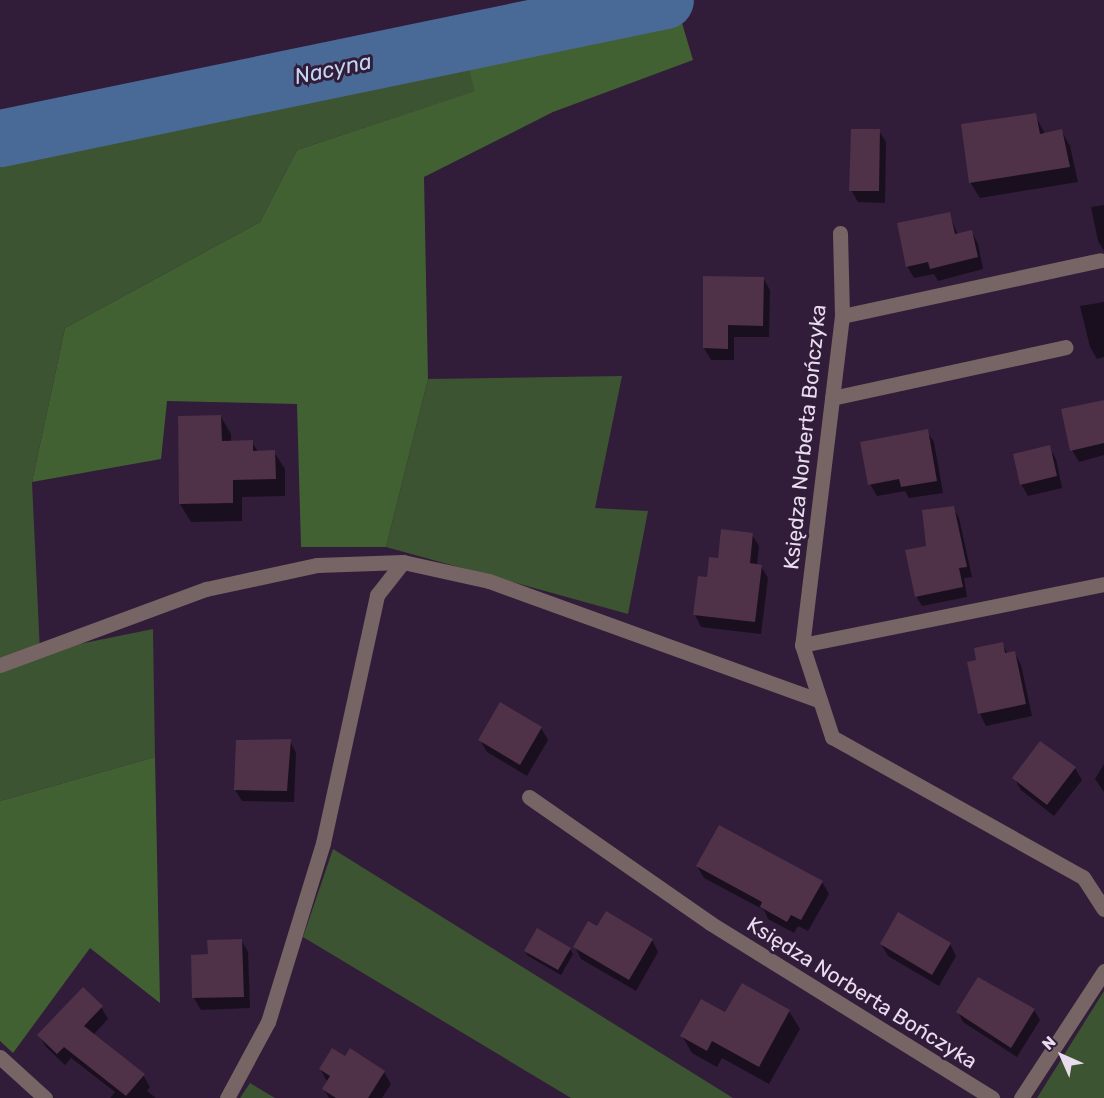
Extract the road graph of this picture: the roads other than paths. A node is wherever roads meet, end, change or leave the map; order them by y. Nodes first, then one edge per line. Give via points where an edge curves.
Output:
1 (840, 234) dead end
2 (1100, 260) dead end
3 (842, 316) junction
4 (1065, 347) dead end
5 (832, 398) junction
6 (403, 562) junction
7 (1104, 584) edge
8 (802, 645) junction
9 (0, 665) edge
10 (820, 700) junction
11 (529, 796) dead end
12 (1104, 909) edge
13 (1104, 971) edge
14 (0, 1057) edge
15 (45, 1098) edge
16 (227, 1098) edge
17 (992, 1098) edge
18 (1021, 1098) edge

1 - 3 street, Księdza Norberta Bończyka
2 - 3 street
3 - 5 street, Księdza Norberta Bończyka
4 - 5 street
5 - 8 street, Księdza Norberta Bończyka
6 - 9 street via 317,565 206,589
6 - 10 street via 489,581
6 - 16 street via 377,595 323,843 268,1022
7 - 8 street
8 - 10 street, Księdza Norberta Bończyka
10 - 12 street, Księdza Norberta Bończyka via 832,737 1083,877
11 - 17 street, Księdza Norberta Bończyka via 710,923
13 - 18 street
14 - 15 street

